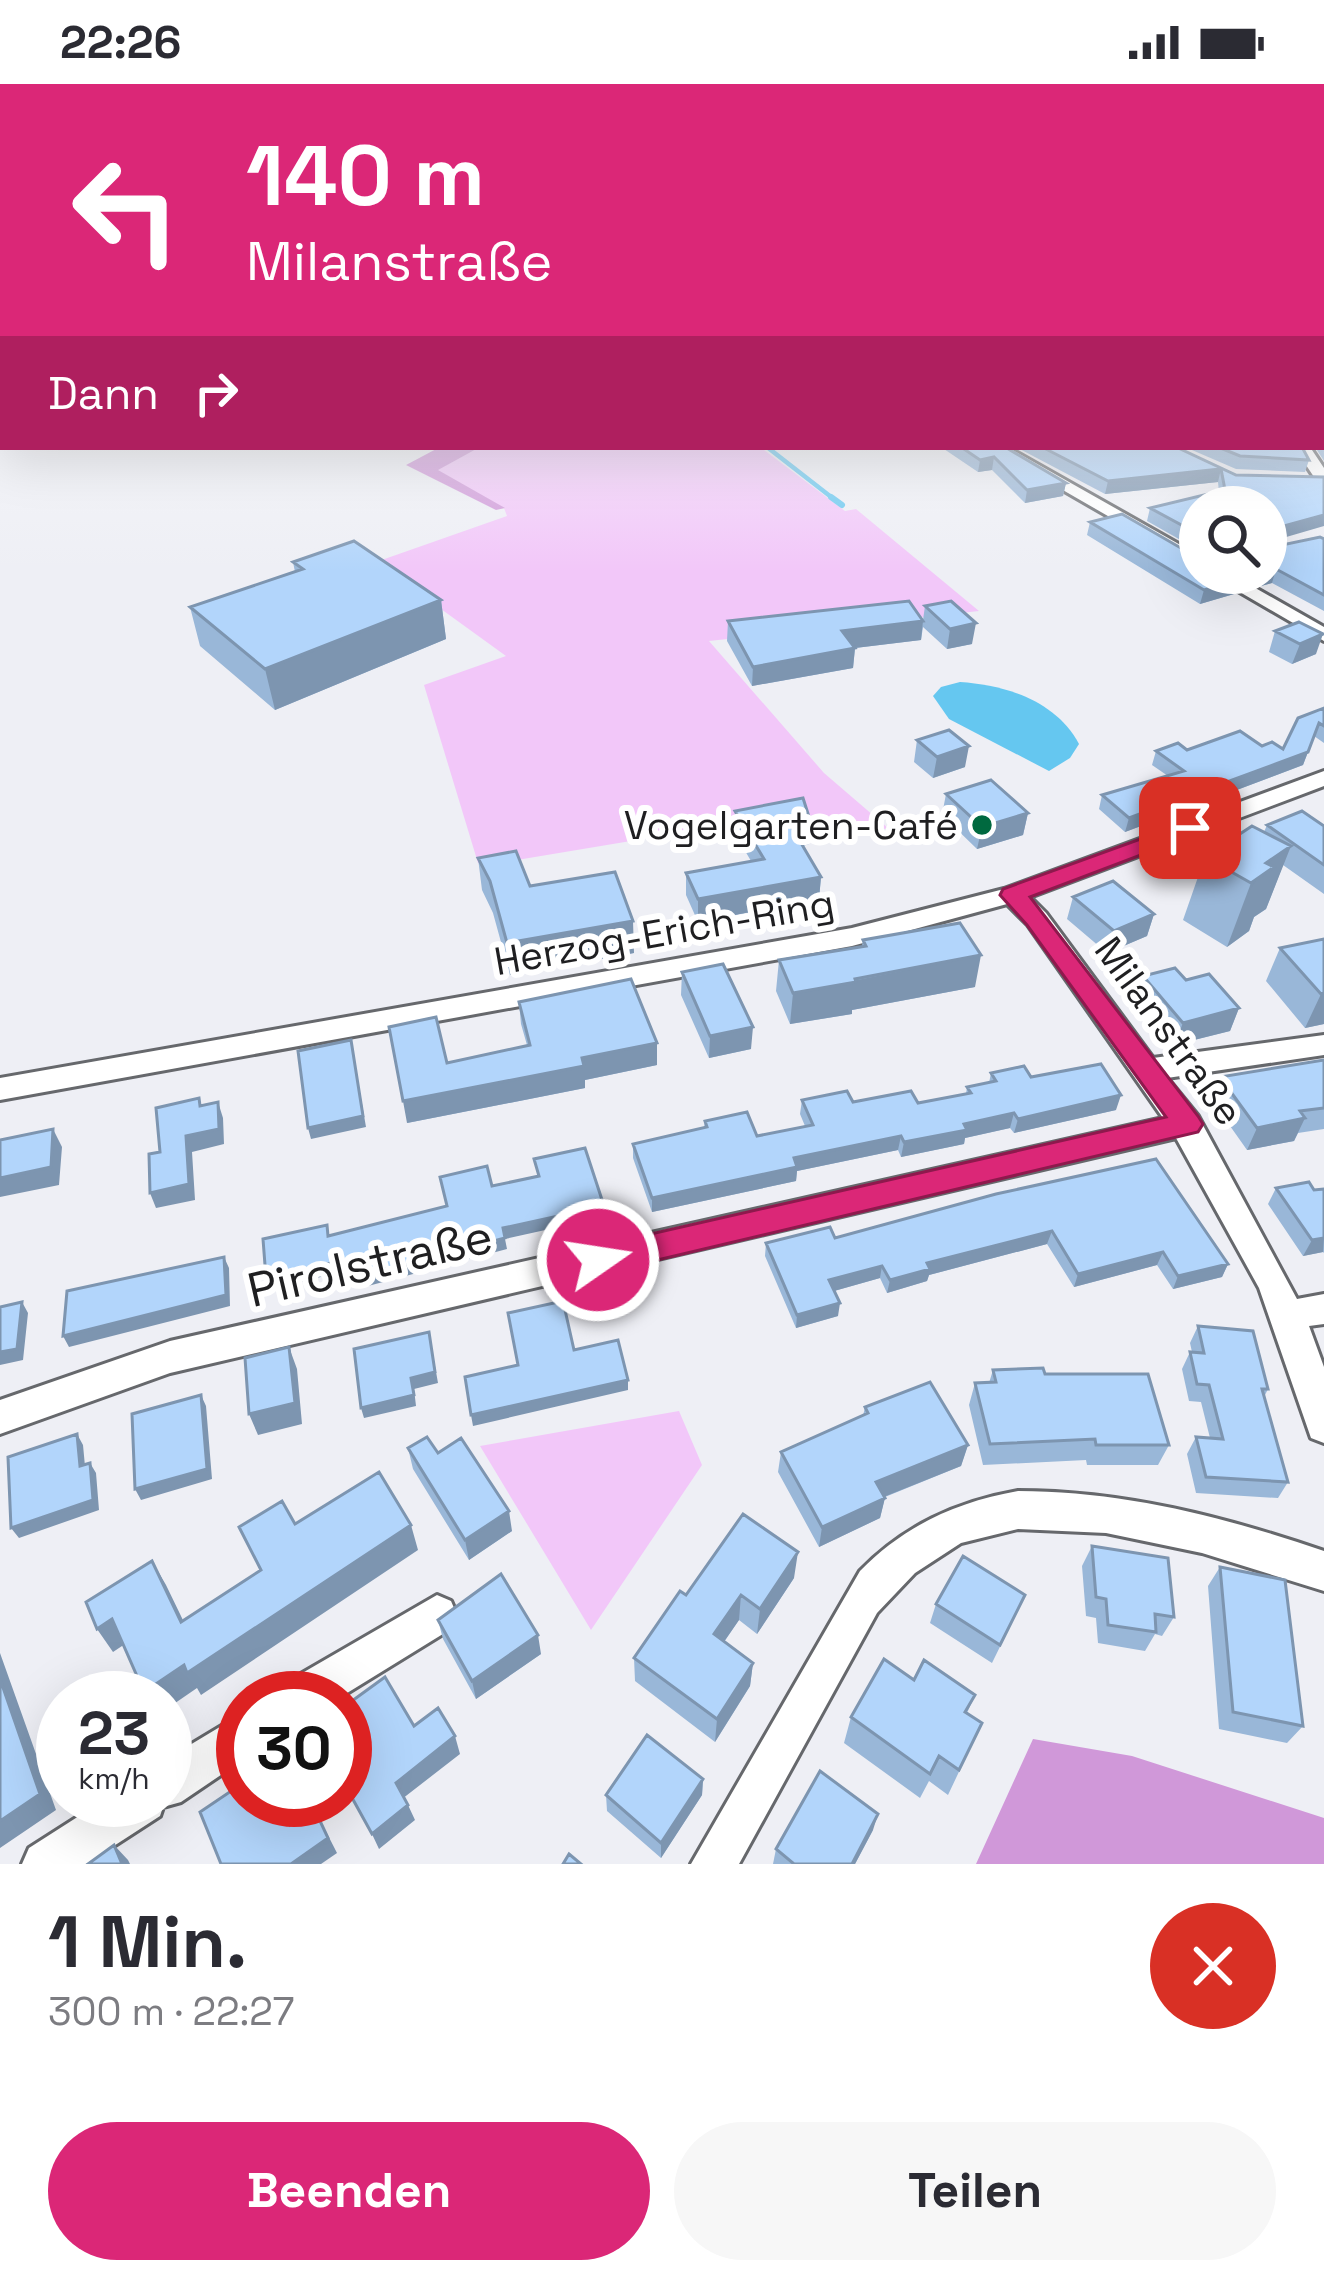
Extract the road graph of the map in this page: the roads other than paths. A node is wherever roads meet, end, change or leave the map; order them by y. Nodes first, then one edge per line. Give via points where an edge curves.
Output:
1 (1001, 450) edge
2 (1017, 450) edge
3 (1304, 450) edge
4 (1300, 481) edge
5 (1324, 481) edge
6 (1179, 542) edge
7 (1179, 552) edge
8 (1253, 594) edge
9 (1271, 594) edge
10 (1324, 624) edge
11 (1324, 635) edge
12 (1324, 778) edge
13 (1012, 895) junction
14 (1324, 1045) edge
15 (1146, 1070) junction
16 (0, 1089) edge
17 (1187, 1124) junction
18 (1307, 1312) edge
19 (0, 1417) edge
20 (1324, 1426) edge
21 (1324, 1571) edge
22 (437, 1615) edge
23 (345, 1671) edge
24 (102, 1827) edge
25 (45, 1864) edge
26 (714, 1864) edge

1 - 7 street
2 - 6 street
3 - 5 street
4 - 5 street
8 - 11 street
9 - 10 street
12 - 13 street, Herzog-Erich-Ring
13 - 15 street, Milanstraße
13 - 16 street, Herzog-Erich-Ring via 851,937
14 - 15 street
15 - 17 street, Milanstraße
17 - 18 street, Milanstraße
17 - 19 street, Pirolstraße via 170,1357
18 - 20 street, Milanstraße
21 - 26 street via 1255,1545 1065,1509 983,1515 927,1541 886,1568 863,1599
22 - 23 street
24 - 25 street

